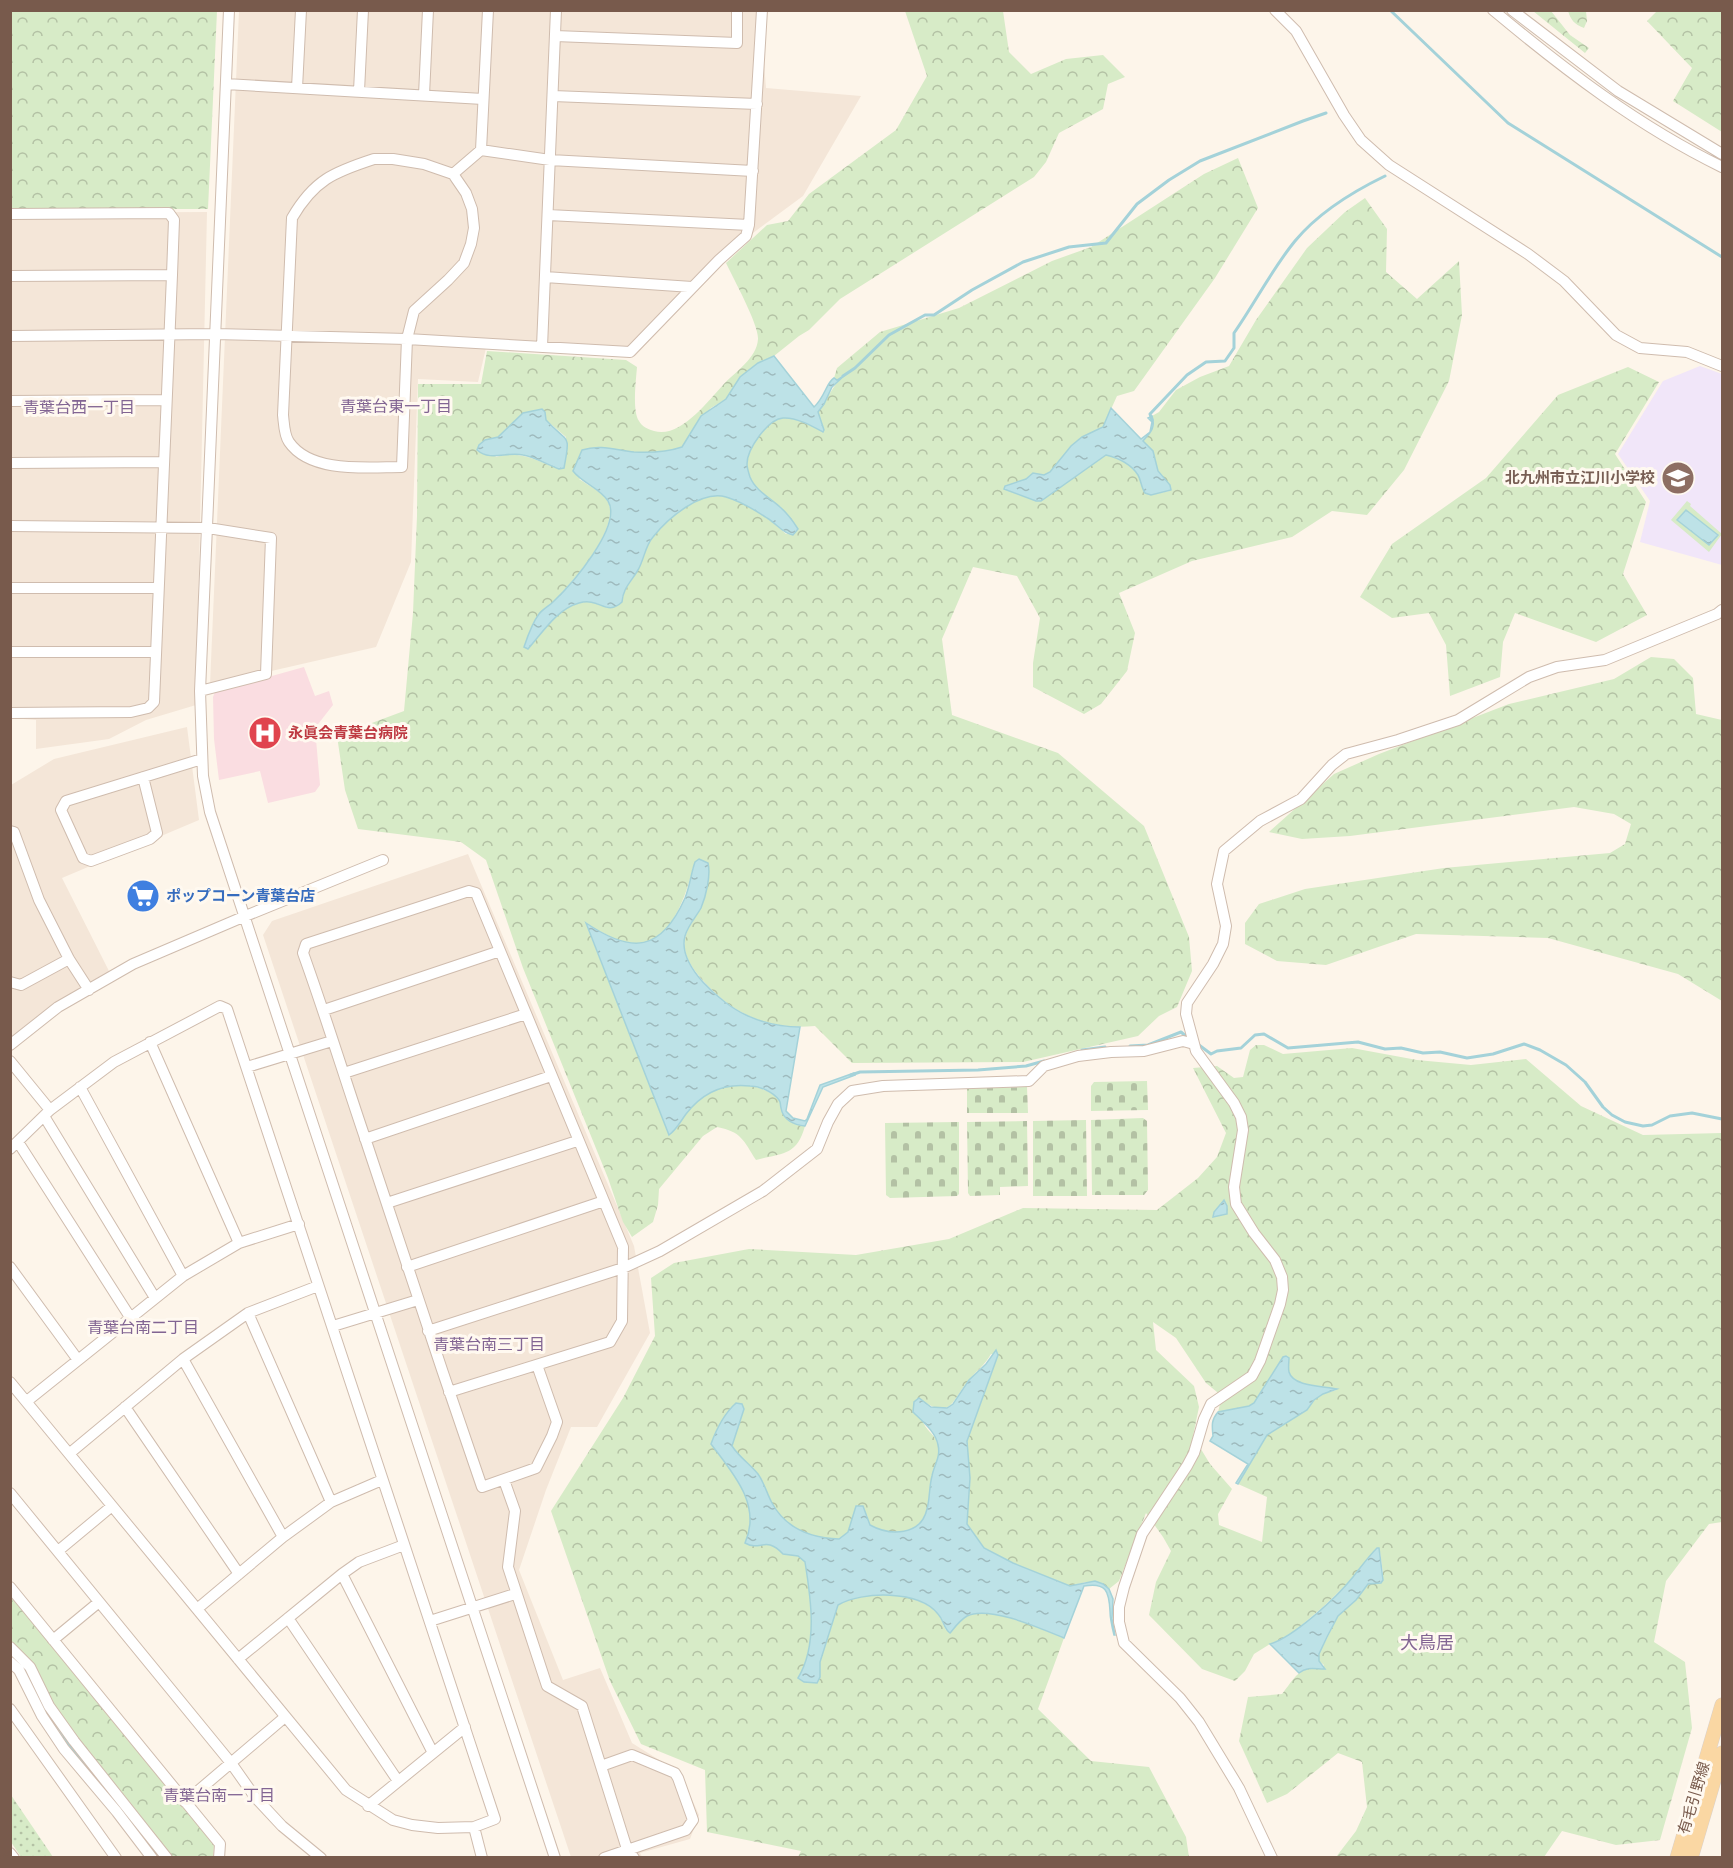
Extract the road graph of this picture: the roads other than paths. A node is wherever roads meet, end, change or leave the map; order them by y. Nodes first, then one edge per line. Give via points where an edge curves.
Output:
1 (229, 10) edge
2 (301, 10) edge
3 (363, 10) edge
4 (428, 10) edge
5 (488, 10) edge
6 (556, 10) edge
7 (737, 10) edge
8 (762, 10) edge
9 (1275, 10) edge
10 (1493, 10) edge
11 (1512, 10) edge
12 (555, 36) junction
13 (226, 84) junction
14 (297, 88) junction
15 (359, 91) junction
16 (424, 95) junction
17 (553, 96) junction
18 (483, 99) junction
19 (757, 104) junction
20 (481, 150) junction
21 (1722, 154) edge
22 (550, 160) junction
23 (1722, 167) edge
24 (753, 171) junction
25 (453, 174) junction
26 (10, 214) edge
27 (548, 215) junction
28 (749, 225) junction
29 (172, 275) junction
30 (10, 276) edge
31 (545, 277) junction
32 (692, 287) junction
33 (170, 333) junction
34 (215, 334) junction
35 (10, 336) edge
36 (285, 336) junction
37 (407, 339) junction
38 (542, 346) junction
39 (1722, 366) edge
40 (10, 400) edge
41 (166, 400) junction
42 (163, 462) junction
43 (10, 463) edge
44 (10, 526) edge
45 (161, 527) junction
46 (208, 528) junction
47 (10, 588) edge
48 (158, 588) junction
49 (1722, 610) edge
50 (10, 652) edge
51 (155, 652) junction
52 (200, 691) junction
53 (10, 713) edge
54 (202, 759) junction
55 (143, 777) junction
56 (10, 831) edge
57 (383, 861) dead end
58 (243, 917) junction
59 (500, 951) junction
60 (69, 959) junction
61 (10, 982) edge
62 (89, 990) junction
63 (324, 1010) junction
64 (526, 1014) junction
65 (332, 1041) junction
66 (150, 1042) junction
67 (1194, 1044) junction
68 (10, 1045) edge
69 (291, 1054) junction
70 (10, 1061) edge
71 (247, 1067) junction
72 (344, 1073) junction
73 (551, 1076) junction
74 (80, 1087) junction
75 (47, 1113) junction
76 (365, 1139) junction
77 (577, 1141) junction
78 (14, 1145) edge
79 (604, 1202) junction
80 (387, 1203) junction
81 (298, 1224) junction
82 (239, 1243) junction
83 (10, 1267) edge
84 (408, 1267) junction
85 (623, 1268) junction
86 (183, 1276) junction
87 (318, 1286) junction
88 (155, 1298) junction
89 (418, 1300) junction
90 (248, 1313) junction
91 (376, 1313) junction
92 (129, 1317) junction
93 (333, 1326) junction
94 (428, 1331) junction
95 (183, 1359) junction
96 (78, 1360) junction
97 (537, 1365) junction
98 (10, 1382) edge
99 (449, 1392) junction
100 (27, 1401) junction
101 (126, 1407) junction
102 (70, 1453) junction
103 (382, 1480) junction
104 (504, 1480) junction
105 (10, 1493) edge
106 (331, 1502) junction
107 (112, 1506) junction
108 (283, 1537) junction
109 (404, 1545) junction
110 (58, 1551) junction
111 (239, 1574) junction
112 (342, 1574) junction
113 (10, 1587) edge
114 (515, 1594) junction
115 (99, 1602) junction
116 (472, 1608) junction
117 (197, 1609) junction
118 (288, 1618) junction
119 (430, 1621) junction
120 (53, 1640) junction
121 (10, 1647) edge
122 (238, 1659) junction
123 (10, 1662) edge
124 (1722, 1704) edge
125 (10, 1709) edge
126 (285, 1717) junction
127 (465, 1727) junction
128 (433, 1753) junction
129 (1722, 1753) edge
130 (231, 1763) junction
131 (601, 1766) junction
132 (399, 1781) junction
133 (185, 1802) junction
134 (368, 1806) junction
135 (474, 1827) junction
136 (10, 1853) edge
137 (631, 1853) edge
138 (14, 1857) edge
139 (116, 1857) edge
140 (152, 1857) edge
141 (167, 1857) edge
142 (219, 1857) edge
143 (321, 1857) edge
144 (482, 1857) edge
145 (555, 1857) edge
146 (604, 1857) edge
147 (1272, 1857) edge
148 (1677, 1857) edge
149 (1690, 1857) edge

1 - 13 street
2 - 14 street
3 - 15 street
4 - 16 street
5 - 18 street
6 - 12 street
7 - 12 street via 737,43
8 - 19 street
9 - 39 street via 1296,31 1361,140 1389,165 1564,280 1616,335 1640,348 1687,352
10 - 23 street via 1609,102
11 - 21 street via 1618,92
12 - 17 street
13 - 14 street
13 - 34 street
14 - 15 street
15 - 16 street
16 - 18 street
17 - 19 street
17 - 22 street
18 - 20 street
19 - 24 street
20 - 22 street
20 - 25 street
22 - 24 street
22 - 27 street
24 - 28 street
25 - 36 street via 424,164 374,159 340,170 309,193 292,218
25 - 37 street via 472,208 471,244 464,262 414,311
26 - 29 street via 169,213 174,220
27 - 28 street
27 - 31 street
28 - 32 street via 746,236
29 - 30 street
29 - 33 street
31 - 32 street
31 - 38 street
32 - 38 street via 630,352
33 - 34 street
33 - 35 street
33 - 41 street
34 - 36 street
34 - 46 street
36 - 37 street
36 - 37 street via 283,415 289,442 320,463 345,468 402,467
37 - 38 street
40 - 41 street
41 - 42 street
42 - 43 street
42 - 45 street
44 - 45 street
45 - 46 street
45 - 48 street
46 - 52 street
46 - 52 street via 271,538 266,674
47 - 48 street
48 - 51 street
49 - 67 street via 1605,660 1557,667 1529,677 1458,720 1346,754 1300,799 1260,820 1224,851 1217,884 1226,926 1223,944 1186,1003
50 - 51 street
51 - 53 street via 154,702 148,708 131,712
52 - 54 street
54 - 55 street
54 - 58 street via 210,812
55 - 55 street via 157,833 91,861 83,858 62,810 66,801
56 - 60 street via 14,832 39,900
57 - 58 street
58 - 62 street via 133,964
58 - 69 street
59 - 63 street
59 - 63 street via 476,893 469,891 306,944 303,953
59 - 64 street
60 - 61 street via 21,985
60 - 62 street
62 - 68 street via 58,1007
63 - 65 street
64 - 72 street
64 - 73 street
65 - 69 street
65 - 72 street
66 - 71 street via 220,1006 227,1009
66 - 74 street
66 - 82 street
67 - 85 street via 1183,1041 1144,1051 1078,1056 1044,1066 1029,1081 883,1086 852,1091 838,1104 817,1149 763,1191
67 - 147 street via 1241,1117 1236,1204 1275,1260 1283,1290 1252,1376 1211,1404 1187,1467 1142,1534 1124,1587 1119,1622 1124,1642 1199,1722 1239,1788
69 - 71 street
69 - 91 street
70 - 75 street
71 - 81 street
72 - 76 street
73 - 76 street
73 - 77 street
74 - 75 street
74 - 86 street
75 - 78 street
75 - 88 street
76 - 80 street
77 - 79 street
77 - 80 street
78 - 92 street
79 - 84 street
79 - 85 street via 623,1247
80 - 84 street
81 - 82 street
81 - 87 street
82 - 86 street
83 - 96 street
84 - 89 street
85 - 94 street
85 - 97 street via 622,1321 610,1342
86 - 88 street
87 - 90 street
87 - 93 street
88 - 92 street
89 - 91 street
89 - 94 street
90 - 95 street
90 - 106 street
91 - 93 street
91 - 116 street
92 - 96 street
93 - 103 street
94 - 99 street
95 - 101 street
95 - 108 street
96 - 100 street
97 - 99 street
97 - 104 street via 557,1422 536,1468
98 - 100 street
99 - 104 street via 482,1487
100 - 102 street
101 - 102 street
101 - 111 street
102 - 107 street
103 - 106 street
103 - 109 street
104 - 114 street via 515,1510 508,1567
105 - 110 street
106 - 108 street
107 - 110 street
107 - 117 street
108 - 111 street
109 - 112 street via 359,1562
109 - 119 street
110 - 115 street
111 - 117 street
112 - 118 street
112 - 128 street
113 - 120 street
114 - 116 street
114 - 131 street via 547,1686 582,1706
115 - 120 street
115 - 130 street
116 - 119 street
116 - 145 street
117 - 122 street
118 - 122 street
118 - 132 street
119 - 127 street
120 - 133 street
121 - 141 street via 30,1667 49,1706 74,1741
122 - 126 street
123 - 140 street via 64,1749
124 - 148 main road, 有毛引野線
125 - 139 street
126 - 130 street
126 - 134 street via 334,1778
127 - 128 street
127 - 135 street via 495,1818
128 - 132 street
129 - 149 main road, 有毛引野線
130 - 133 street
130 - 143 street via 282,1826
131 - 137 street
131 - 137 street via 632,1755 675,1773 693,1820 686,1830
132 - 134 street
133 - 142 street via 220,1844
134 - 135 street via 412,1825
135 - 144 street
136 - 138 street
137 - 146 street

